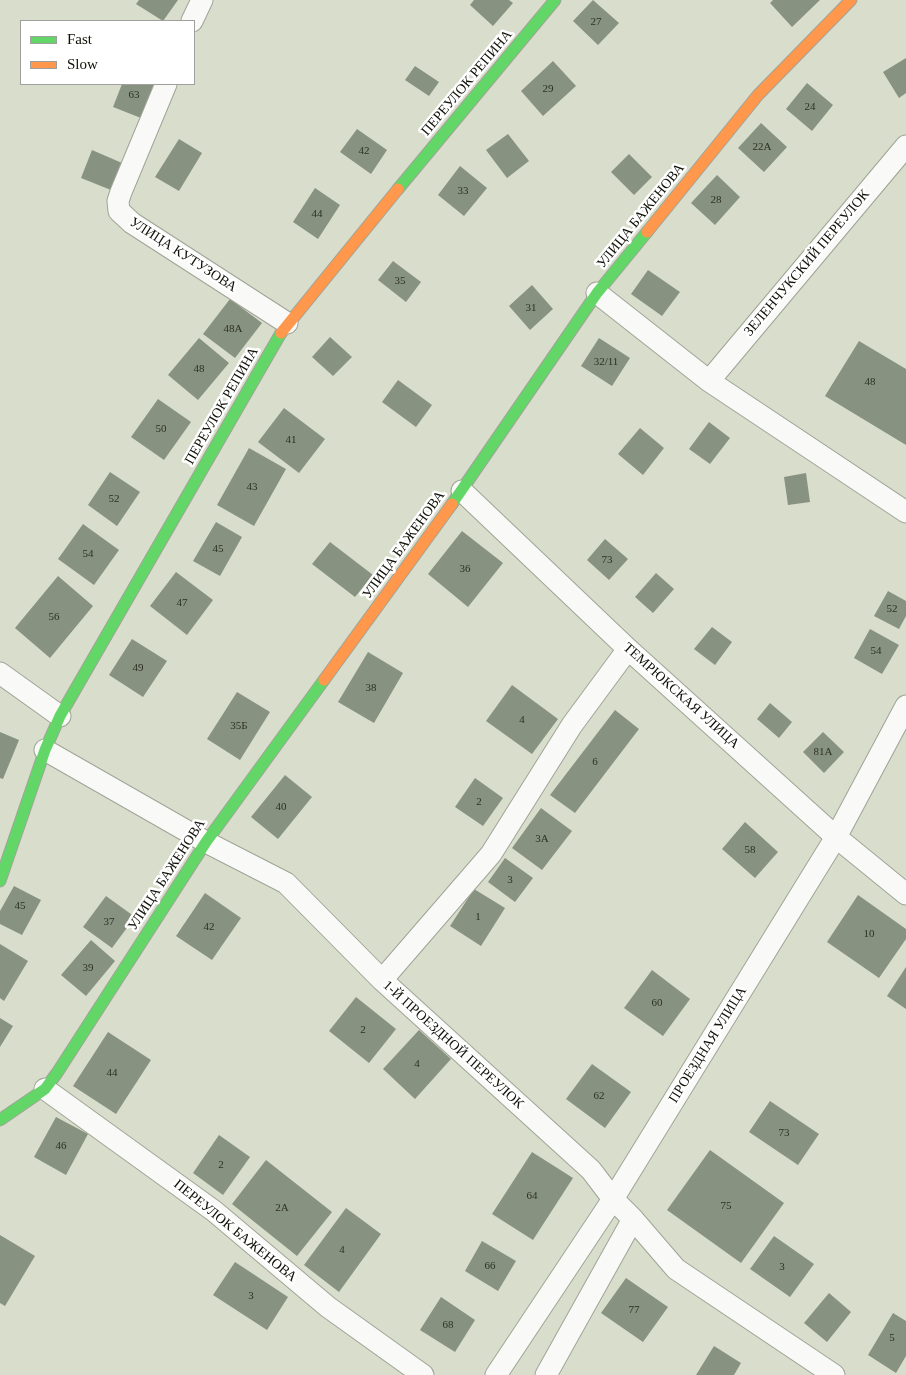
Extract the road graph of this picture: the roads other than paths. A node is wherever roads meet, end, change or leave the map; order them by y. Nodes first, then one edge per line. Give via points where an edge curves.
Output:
1 (202, 0) edge
2 (556, 0) edge
3 (851, 0) edge
4 (192, 20) edge
5 (166, 85) edge
6 (906, 146) edge
7 (597, 293) junction
8 (288, 323) junction
9 (709, 381) junction
10 (462, 491) junction
11 (906, 512) edge
12 (628, 649) junction
13 (0, 673) edge
14 (906, 706) edge
15 (60, 716) junction
16 (45, 750) junction
17 (836, 837) junction
18 (206, 842) junction
19 (0, 881) edge
20 (906, 894) edge
21 (382, 980) junction
22 (45, 1089) junction
23 (0, 1120) edge
24 (613, 1199) junction
25 (634, 1219) junction
26 (423, 1375) edge
27 (496, 1375) edge
28 (546, 1375) edge
29 (834, 1375) edge

1 - 4 street
2 - 8 street, ПЕРЕУЛОК РЕПИНА
3 - 7 street, УЛИЦА БАЖЕНОВА via 758,95
5 - 8 street, УЛИЦА КУТУЗОВА via 121,192 119,211 125,218
6 - 9 street, ЗЕЛЕНЧУКСКИЙ ПЕРЕУЛОК
7 - 9 street
7 - 10 street, УЛИЦА БАЖЕНОВА
8 - 15 street, ПЕРЕУЛОК РЕПИНА
9 - 11 street
10 - 12 street, ТЕМРЮКСКАЯ УЛИЦА
10 - 18 street, УЛИЦА БАЖЕНОВА
12 - 17 street, ТЕМРЮКСКАЯ УЛИЦА
12 - 21 street via 572,726 491,854
13 - 15 street
14 - 17 street, ПРОЕЗДНАЯ УЛИЦА
15 - 16 street, ПЕРЕУЛОК РЕПИНА
16 - 18 street, 1-Й ПРОЕЗДНОЙ ПЕРЕУЛОК
16 - 19 street, ПЕРЕУЛОК РЕПИНА
17 - 20 street, ТЕМРЮКСКАЯ УЛИЦА
17 - 24 street, ПРОЕЗДНАЯ УЛИЦА
18 - 21 street, 1-Й ПРОЕЗДНОЙ ПЕРЕУЛОК via 286,883
18 - 22 street, УЛИЦА БАЖЕНОВА
21 - 24 street, 1-Й ПРОЕЗДНОЙ ПЕРЕУЛОК via 591,1170
22 - 23 street, УЛИЦА БАЖЕНОВА
22 - 26 street, ПЕРЕУЛОК БАЖЕНОВА via 214,1211 328,1306
24 - 25 street, 1-Й ПРОЕЗДНОЙ ПЕРЕУЛОК
24 - 27 street, ПРОЕЗДНАЯ УЛИЦА
25 - 28 street
25 - 29 street, 1-Й ПРОЕЗДНОЙ ПЕРЕУЛОК via 676,1269

